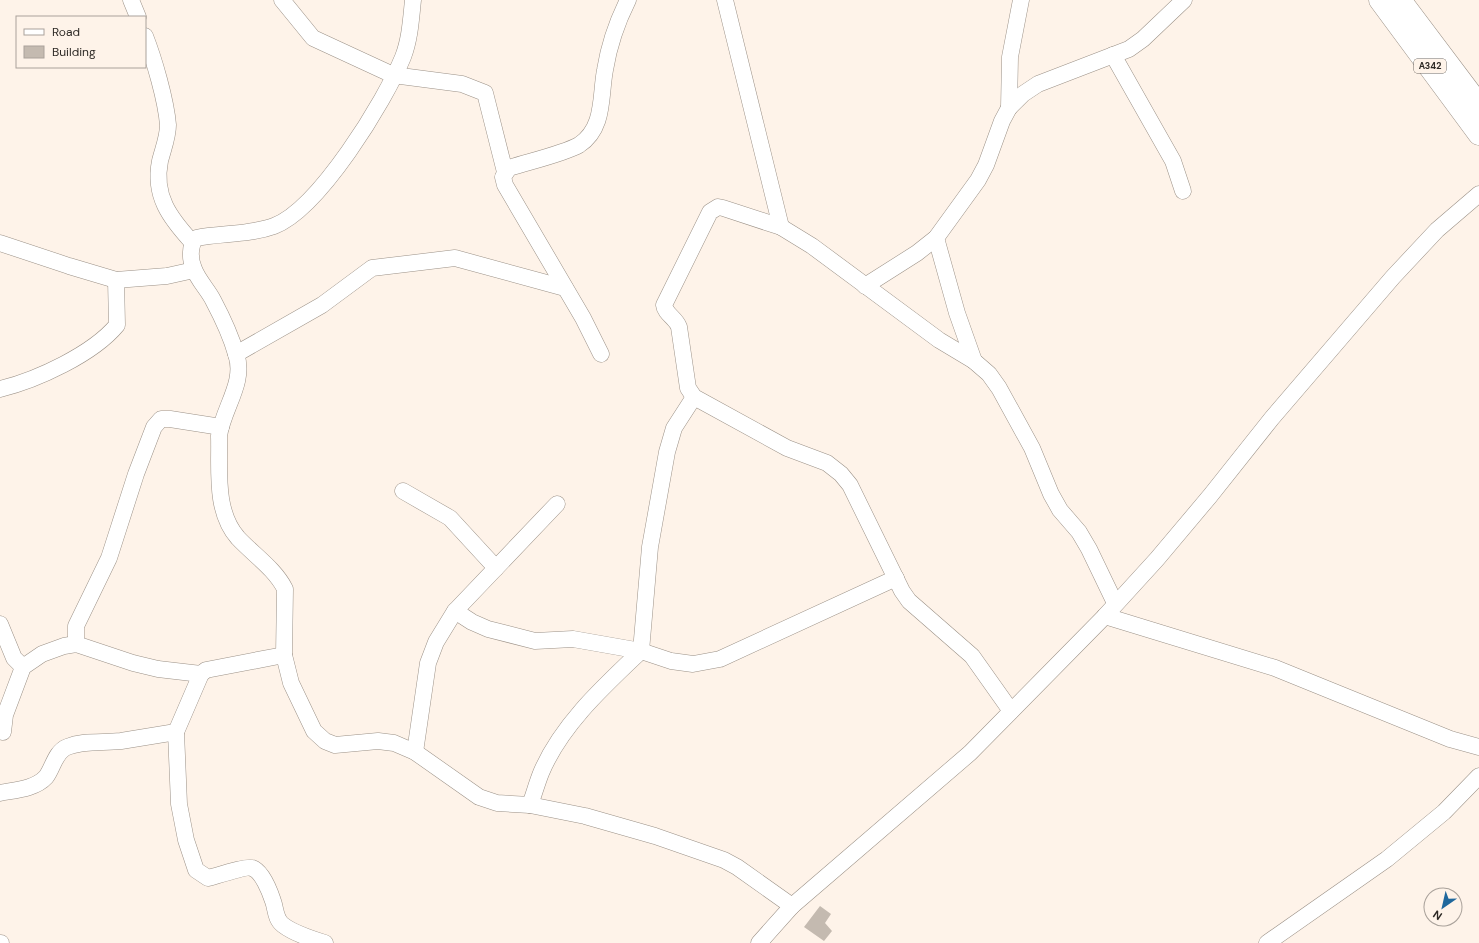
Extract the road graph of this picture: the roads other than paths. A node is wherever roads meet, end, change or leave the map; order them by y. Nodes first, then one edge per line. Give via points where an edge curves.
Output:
1 (131, 0) edge
2 (282, 0) edge
3 (412, 0) edge
4 (628, 0) edge
5 (725, 0) edge
6 (1021, 0) edge
7 (1184, 0) edge
8 (1380, 0) edge
9 (1400, 0) edge
10 (138, 16) edge
11 (146, 38) edge
12 (1113, 55) junction
13 (393, 75) junction
14 (1479, 105) edge
15 (1009, 108) junction
16 (1479, 134) edge
17 (505, 172) junction
18 (1183, 191) dead end
19 (1479, 194) edge
20 (782, 227) junction
21 (936, 238) junction
22 (192, 242) junction
23 (0, 243) edge
24 (194, 270) junction
25 (116, 280) junction
26 (865, 286) junction
27 (565, 288) junction
28 (236, 354) junction
29 (601, 354) dead end
30 (974, 361) junction
31 (0, 389) edge
32 (694, 397) junction
33 (221, 427) junction
34 (403, 491) dead end
35 (557, 504) dead end
36 (496, 568) junction
37 (896, 578) junction
38 (1115, 603) junction
39 (455, 611) junction
40 (1104, 616) junction
41 (0, 624) edge
42 (76, 644) junction
43 (642, 651) junction
44 (284, 655) junction
45 (23, 667) junction
46 (200, 674) junction
47 (1011, 711) junction
48 (3, 732) dead end
49 (176, 732) junction
50 (1479, 747) edge
51 (415, 752) junction
52 (1479, 776) edge
53 (0, 793) edge
54 (530, 805) junction
55 (792, 906) junction
56 (326, 943) edge
57 (759, 943) edge
58 (1267, 943) edge

1 - 10 street
2 - 13 street via 313,38
3 - 13 street via 410,28 403,56
4 - 17 street via 613,37 595,128 579,145 509,168
5 - 20 street
6 - 15 street via 1010,57
7 - 12 street via 1143,39
8 - 16 highway, A342
9 - 14 highway, A342
11 - 22 street via 168,125 158,184 172,220
12 - 15 street via 1038,84
12 - 18 street via 1173,161
13 - 17 street via 462,84 485,93
13 - 22 street via 377,109 334,171 299,210 274,226 243,233 196,238
15 - 21 street via 978,180
17 - 27 street via 505,185
19 - 38 street via 1437,230 1398,271 1272,418 1157,559
20 - 26 street
20 - 32 street via 723,208 718,207 710,212 664,305 666,312 679,327 688,388
21 - 26 street
21 - 30 street
22 - 24 street via 190,248
23 - 25 street
24 - 25 street via 167,276
24 - 28 street via 214,301
25 - 31 street via 117,325 109,334 62,366 24,383
26 - 30 street via 939,340
27 - 28 street via 454,258 372,268 322,305
27 - 29 street
28 - 33 street via 239,365 238,378
30 - 38 street via 999,388 1032,448 1051,494 1089,549
32 - 37 street via 786,448 827,463 841,474 850,485
32 - 43 street via 674,428 667,452 650,547
33 - 42 street via 170,419 161,420 154,427 109,558 76,626
33 - 44 street via 221,504 228,524 237,537 277,576 285,590
34 - 36 street via 450,518
35 - 36 street
36 - 39 street
37 - 43 street via 720,659 693,664 671,661
37 - 47 street via 909,601 972,656
38 - 40 street
39 - 43 street via 488,629 535,641 573,638
39 - 51 street via 436,642 428,663
40 - 47 street
40 - 50 street via 1275,668 1450,739
41 - 45 street via 14,658
42 - 45 street via 42,654
42 - 46 street via 133,663
43 - 54 street via 611,680 558,742 541,772
44 - 46 street via 206,670
44 - 51 street via 291,683 314,731 325,741 335,745 378,741 394,743
45 - 48 street via 5,715
46 - 49 street
47 - 55 street via 970,753
49 - 53 street via 120,741 82,743 65,748 40,782 26,788
49 - 56 street via 179,804 186,840 196,870 208,878 253,868 259,873 273,901 277,917 283,925 306,937
51 - 54 street via 479,797 497,803
52 - 58 street via 1444,812 1387,859
54 - 55 street via 585,816 655,836 724,860
55 - 57 street

